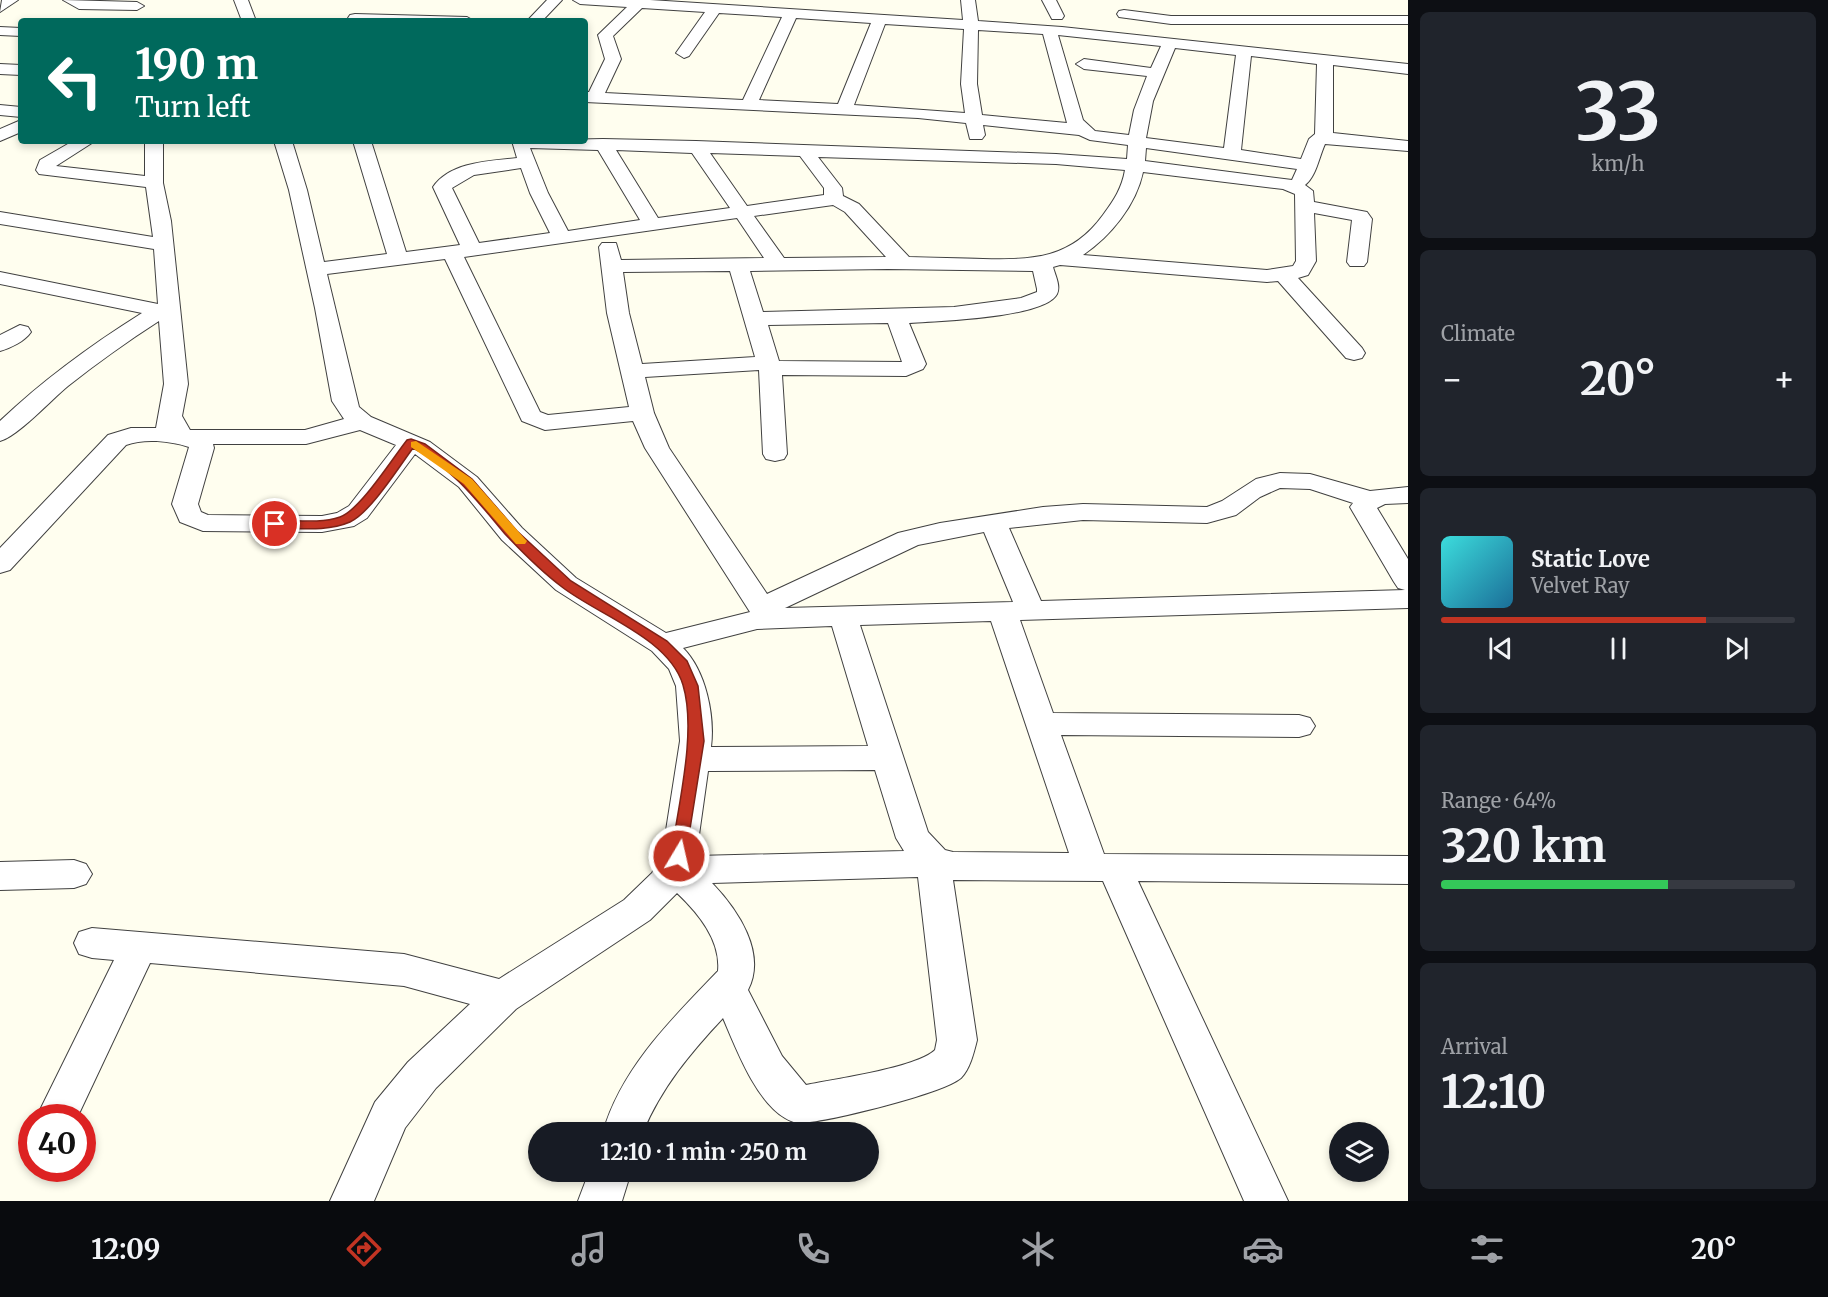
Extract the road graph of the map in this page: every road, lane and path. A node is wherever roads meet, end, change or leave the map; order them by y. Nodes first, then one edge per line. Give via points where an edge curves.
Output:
1 (11, 0) edge
2 (70, 0) edge
3 (241, 0) edge
4 (555, 0) edge
5 (580, 0) edge
6 (856, 0) edge
7 (968, 0) edge
8 (1049, 0) edge
9 (641, 2) edge
10 (1322, 2) dead end
11 (748, 6) edge
12 (1126, 7) edge
13 (0, 8) edge
14 (138, 8) edge
15 (714, 10) junction
16 (353, 15) edge
17 (790, 15) junction
18 (1104, 15) dead end
19 (248, 18) edge
20 (410, 18) edge
21 (537, 18) edge
22 (850, 19) junction
23 (879, 20) junction
24 (1331, 20) junction
25 (1408, 20) edge
26 (1060, 23) junction
27 (971, 26) junction
28 (0, 31) edge
29 (18, 32) edge
30 (1345, 36) dead end
31 (1170, 42) junction
32 (1244, 50) junction
33 (1359, 50) dead end
34 (684, 53) dead end
35 (1325, 60) junction
36 (1084, 64) dead end
37 (1372, 65) junction
38 (1408, 69) edge
39 (1, 70) edge
40 (18, 70) edge
41 (1157, 73) junction
42 (591, 92) edge
43 (748, 105) junction
44 (844, 109) junction
45 (0, 110) edge
46 (18, 112) edge
47 (974, 117) junction
48 (18, 127) edge
49 (1083, 130) junction
50 (0, 136) edge
51 (1324, 138) junction
52 (1139, 143) junction
53 (81, 144) edge
54 (154, 144) edge
55 (290, 144) edge
56 (363, 144) edge
57 (521, 144) edge
58 (588, 144) edge
59 (603, 144) junction
60 (696, 146) junction
61 (1408, 146) edge
62 (804, 150) junction
63 (1232, 155) junction
64 (978, 156) junction
65 (527, 162) junction
66 (1134, 165) junction
67 (1309, 165) junction
68 (154, 183) junction
69 (1298, 187) junction
70 (834, 200) junction
71 (1305, 206) junction
72 (741, 212) junction
73 (0, 218) edge
74 (652, 224) junction
75 (606, 231) junction
76 (562, 237) junction
77 (163, 245) junction
78 (462, 251) junction
79 (398, 259) junction
80 (1051, 262) junction
81 (1357, 262) dead end
82 (903, 263) junction
83 (778, 264) junction
84 (738, 265) junction
85 (613, 266) junction
86 (315, 269) junction
87 (1284, 275) junction
88 (0, 278) edge
89 (165, 309) junction
90 (896, 316) junction
91 (755, 320) junction
92 (20, 332) dead end
93 (0, 344) edge
94 (1354, 353) dead end
95 (769, 366) junction
96 (632, 370) junction
97 (642, 413) junction
98 (362, 422) junction
99 (4, 425) edge
100 (177, 428) junction
101 (411, 442) junction
102 (776, 454) dead end
103 (1408, 495) edge
104 (1369, 500) junction
105 (993, 522) junction
106 (0, 564) edge
107 (1408, 582) edge
108 (1408, 599) edge
109 (1016, 611) junction
110 (765, 614) junction
111 (843, 616) junction
112 (662, 644) junction
113 (1042, 724) junction
114 (1299, 726) dead end
115 (694, 759) junction
116 (888, 759) junction
117 (933, 860) junction
118 (1103, 867) junction
119 (673, 868) junction
120 (1408, 870) edge
121 (74, 874) dead end
122 (0, 876) edge
123 (92, 943) dead end
124 (139, 947) junction
125 (727, 986) junction
126 (503, 998) junction
127 (63, 1104) edge
128 (626, 1122) edge
129 (607, 1182) edge
130 (352, 1201) edge
131 (600, 1201) edge
132 (1266, 1201) edge

1 - 13 street
2 - 14 street via 79,5
3 - 19 street
4 - 21 street
5 - 9 street
6 - 22 street
7 - 27 street
8 - 26 street
9 - 15 street
9 - 42 street via 605,35 613,59
10 - 24 street
11 - 15 street
11 - 17 street
12 - 18 street
12 - 24 street via 1152,19 1249,15
15 - 34 street
16 - 20 street
17 - 22 street
17 - 43 street
22 - 23 street
23 - 27 street
23 - 44 street
24 - 25 street
24 - 30 street
26 - 27 street
26 - 31 street
26 - 49 street via 1075,122
27 - 47 street via 969,84
28 - 29 street
31 - 32 street
31 - 41 street
32 - 35 street
32 - 63 street
33 - 37 street
35 - 37 street
35 - 51 street
36 - 41 street
37 - 38 street
39 - 40 street
41 - 52 street via 1142,110
42 - 43 street
43 - 44 street
44 - 47 street
45 - 46 street
47 - 49 street
47 - 64 street
48 - 50 street
49 - 52 street via 1099,137
51 - 61 street
51 - 67 street via 1318,139
52 - 63 street
52 - 66 street
53 - 68 street via 46,164 45,170
54 - 68 street
55 - 86 street
56 - 79 street
57 - 65 street
58 - 59 street
59 - 60 street
59 - 74 street
60 - 62 street
60 - 72 street
62 - 64 street
62 - 70 street via 833,188
63 - 67 street
64 - 66 street
65 - 76 street
65 - 78 street via 462,173 447,180 442,187
66 - 69 street
66 - 80 street via 1129,192 1103,231 1094,240
67 - 69 street
68 - 77 street
69 - 71 street via 1304,191
70 - 72 street
70 - 82 street via 852,208
71 - 81 street via 1360,216
71 - 87 street via 1306,261 1301,271
72 - 74 street
72 - 83 street
73 - 77 street
74 - 75 street
75 - 76 street
75 - 85 street
76 - 78 street
77 - 89 street
78 - 79 street
78 - 97 street via 530,416 545,423
79 - 86 street
80 - 82 street
80 - 87 street
80 - 90 street via 1047,295 1032,303
82 - 83 street
83 - 84 street
84 - 85 street
84 - 91 street
85 - 96 street via 618,313
86 - 98 street via 344,401
87 - 94 street
88 - 89 street
89 - 99 street via 112,341
89 - 100 street via 176,384
90 - 91 street
90 - 95 street via 915,364 906,369
91 - 95 street
92 - 93 street
95 - 96 street
95 - 102 street
96 - 97 street
97 - 110 street via 657,448
98 - 100 street via 306,437
98 - 101 street
100 - 101 street via 200,442 202,448 185,504 189,516 203,523 322,524 345,520 358,512
100 - 106 street via 167,435 131,435 117,440
101 - 112 street via 468,482 512,534 566,584
103 - 104 street
104 - 105 street via 1329,485 1283,481 1264,484 1235,506 1207,515 1083,512
104 - 107 street via 1363,507
105 - 109 street
105 - 110 street via 908,539
108 - 109 street
109 - 111 street
109 - 113 street
110 - 111 street
110 - 112 street
111 - 116 street
112 - 115 street via 682,665 691,686
113 - 114 street
113 - 118 street
115 - 116 street
115 - 119 street via 679,856
116 - 117 street via 913,838
117 - 118 street via 953,866
117 - 119 street via 914,864
117 - 125 street via 957,1040 946,1067 921,1077 800,1105 776,1084
118 - 120 street
118 - 132 street
119 - 125 street via 713,906 726,927 739,966
119 - 126 street via 665,883 637,909
121 - 122 street
123 - 124 street
124 - 126 street via 404,970
124 - 127 street
125 - 128 street via 661,1059
126 - 130 street via 423,1075 390,1115
129 - 131 street

